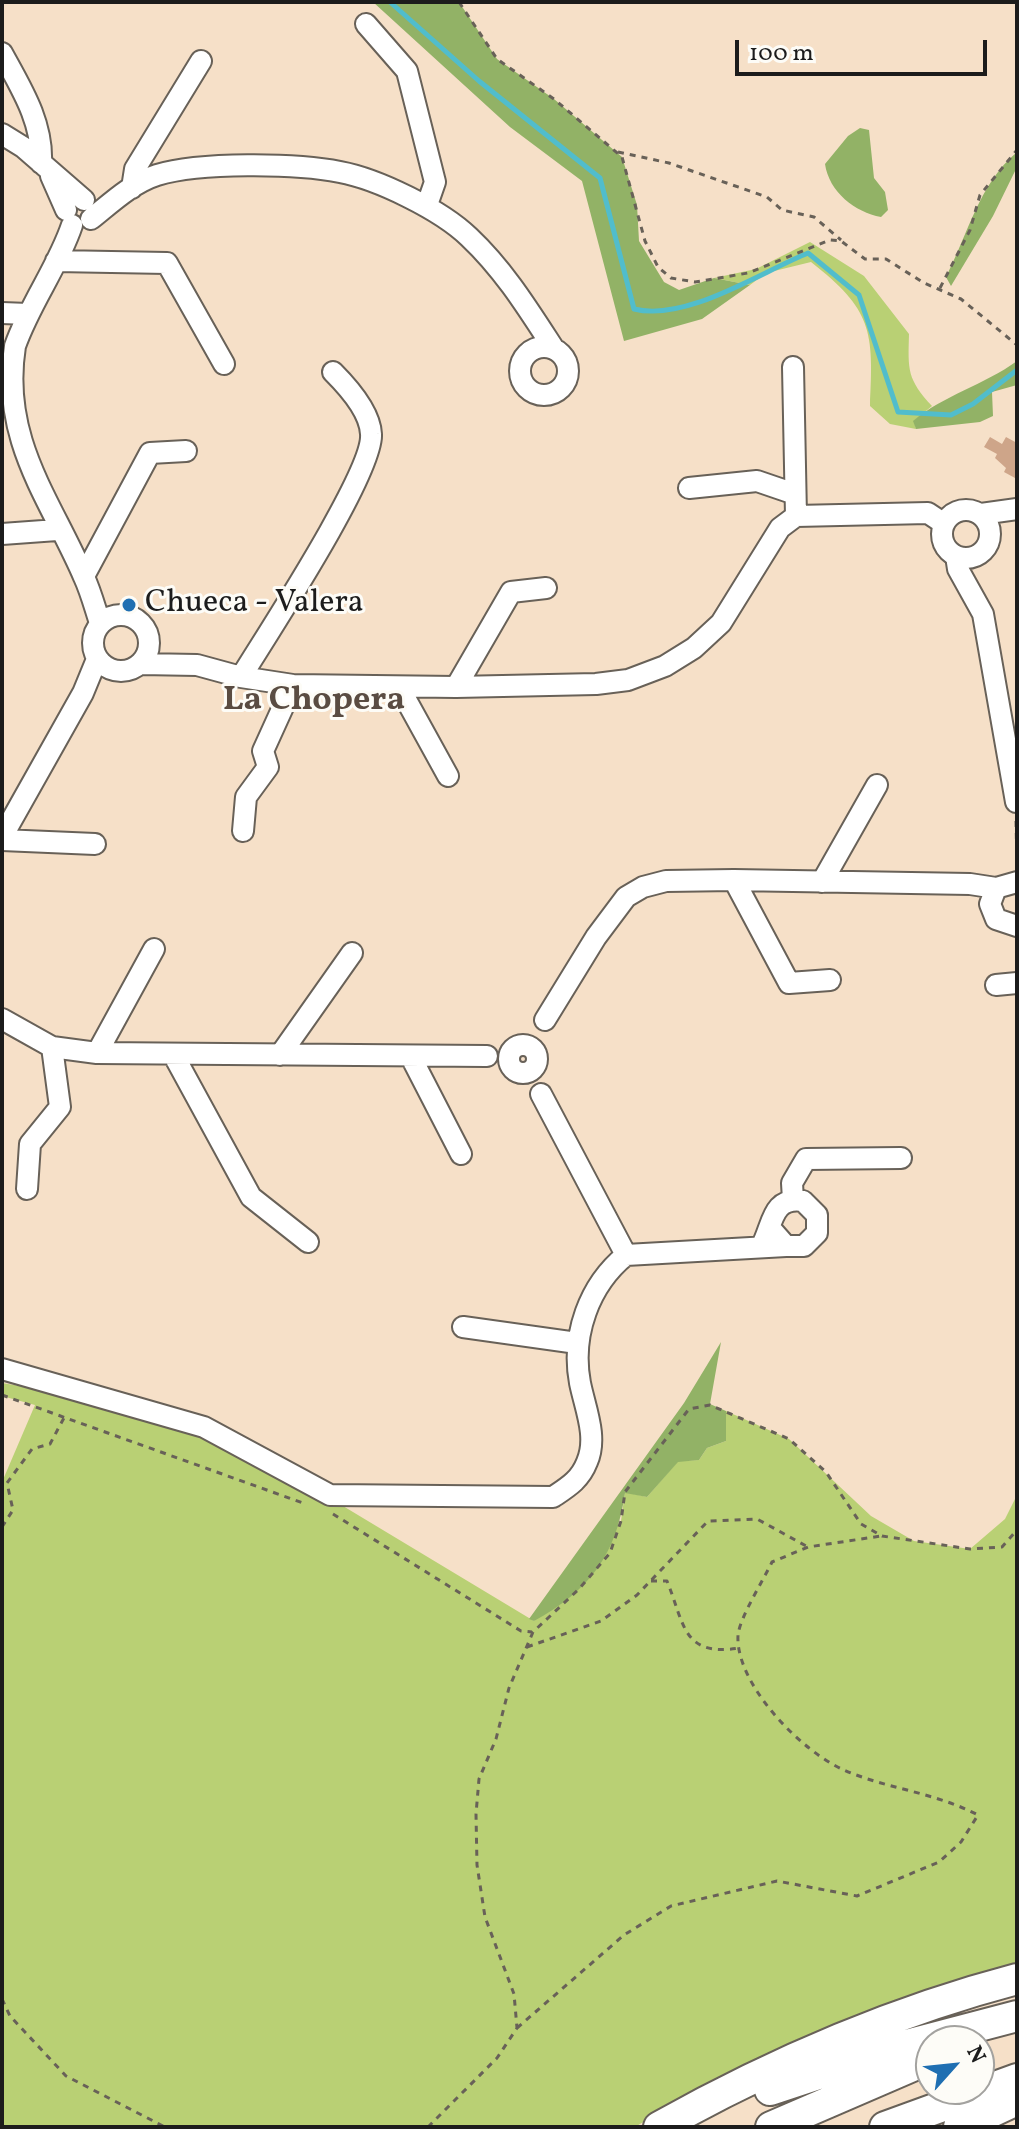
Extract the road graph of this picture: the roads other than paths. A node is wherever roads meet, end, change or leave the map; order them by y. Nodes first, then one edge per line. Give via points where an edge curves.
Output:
1 (366, 24) dead end
2 (2, 53) edge
3 (201, 61) dead end
4 (2, 134) edge
5 (44, 166) junction
6 (126, 192) junction
7 (427, 205) junction
8 (76, 223) junction
9 (2, 313) edge
10 (28, 314) junction
11 (554, 349) dead end
12 (224, 364) dead end
13 (793, 367) dead end
14 (333, 372) dead end
15 (186, 451) dead end
16 (689, 488) dead end
17 (795, 494) junction
18 (1017, 509) edge
19 (981, 514) junction
20 (796, 516) junction
21 (943, 523) junction
22 (57, 530) junction
23 (2, 534) edge
24 (956, 556) junction
25 (84, 576) junction
26 (546, 588) dead end
27 (123, 614) junction
28 (100, 623) junction
29 (149, 637) junction
30 (97, 659) junction
31 (141, 664) junction
32 (197, 665) junction
33 (118, 672) junction
34 (241, 677) junction
35 (293, 685) junction
36 (399, 687) junction
37 (456, 687) junction
38 (83, 693) junction
39 (448, 776) dead end
40 (877, 785) dead end
41 (1016, 802) edge
42 (243, 831) dead end
43 (2, 838) edge
44 (95, 844) dead end
45 (734, 880) junction
46 (822, 882) junction
47 (1017, 882) edge
48 (996, 888) junction
49 (1017, 926) edge
50 (154, 949) dead end
51 (352, 953) dead end
52 (830, 980) dead end
53 (2, 1019) edge
54 (52, 1047) junction
55 (97, 1053) junction
56 (173, 1054) junction
57 (280, 1055) junction
58 (411, 1057) junction
59 (523, 1059) junction
60 (461, 1154) dead end
61 (901, 1158) dead end
62 (27, 1189) dead end
63 (793, 1200) junction
64 (766, 1238) junction
65 (308, 1242) dead end
66 (626, 1255) junction
67 (463, 1327) dead end
68 (577, 1343) junction
69 (2, 1369) edge
70 (1017, 1979) edge
71 (1017, 2016) edge
72 (1017, 2030) edge
73 (995, 2037) edge
74 (915, 2065) edge
75 (1017, 2079) edge
76 (1017, 2100) edge
77 (659, 2127) edge
78 (686, 2127) edge
79 (771, 2127) edge
80 (885, 2127) edge
81 (959, 2127) edge

1 - 7 street via 407,71 435,182
2 - 5 street via 34,113
3 - 6 street
4 - 5 street
5 - 8 street
6 - 7 street via 157,175 270,167 341,172
6 - 8 street
7 - 11 street via 468,236 513,285
8 - 10 street
8 - 12 street via 167,263
9 - 10 street
10 - 22 street via 14,349 10,426 19,458
13 - 17 street
14 - 34 street via 351,391 371,432 368,459
15 - 25 street via 150,453
16 - 17 street via 757,481
17 - 20 street
18 - 19 street
19 - 21 street via 956,511
19 - 24 street via 990,529 987,547 973,557
20 - 21 street via 928,513
20 - 37 street via 780,528 721,623 665,666 628,680 596,684
21 - 24 street via 943,542
22 - 23 street
22 - 25 street
24 - 41 street via 983,614
25 - 27 street
25 - 28 street
26 - 37 street via 511,592
27 - 28 street
27 - 29 street via 139,621
28 - 30 street via 93,637
29 - 31 street
29 - 32 street
30 - 33 street
30 - 38 street
31 - 32 street
31 - 33 street
32 - 34 street
33 - 38 street
34 - 35 street
35 - 36 street
35 - 42 street via 263,751 268,767 246,797
36 - 37 street
36 - 39 street
38 - 43 street
40 - 46 street
43 - 44 street
45 - 46 street
45 - 52 street via 789,983
45 - 59 street via 666,881 626,897
46 - 48 street
47 - 48 street
48 - 49 street via 992,912 1003,924
50 - 55 street
51 - 57 street
53 - 54 street
54 - 55 street
54 - 62 street via 60,1107 30,1144
55 - 56 street
56 - 57 street
56 - 65 street via 251,1197
57 - 58 street
58 - 59 street
58 - 60 street
59 - 66 street
61 - 63 street via 806,1159 792,1183
63 - 64 street via 775,1209
63 - 64 street via 812,1207 819,1224 812,1241 795,1248
64 - 66 street
66 - 68 street via 606,1271
67 - 68 street
68 - 69 street via 591,1429 589,1460 576,1483 553,1497 330,1495 204,1427
70 - 77 highway via 825,2044
71 - 78 highway via 814,2073
72 - 73 highway
74 - 79 highway
75 - 80 highway
76 - 81 highway

